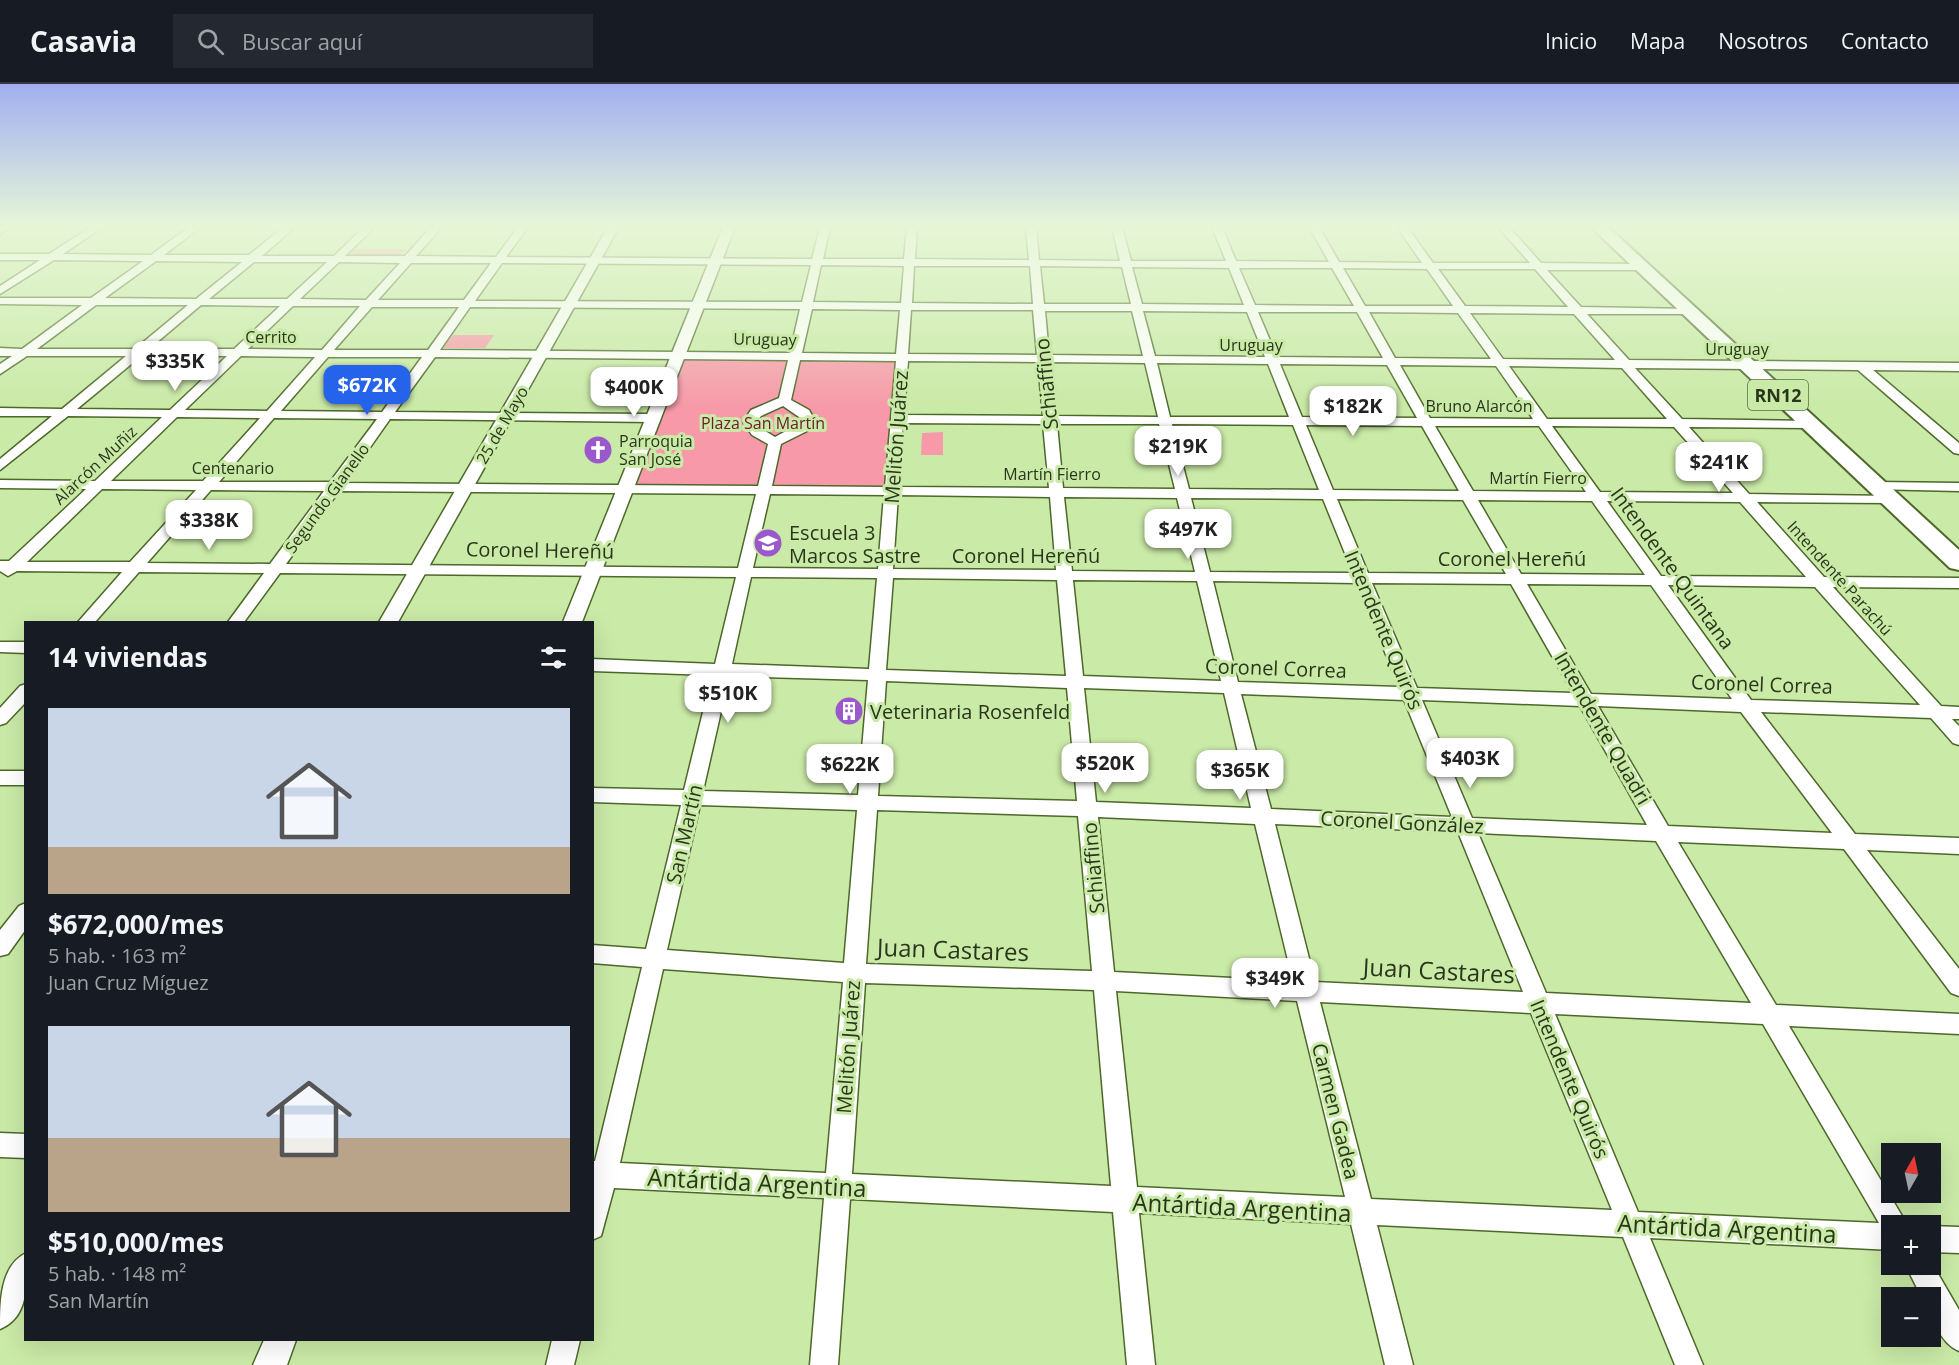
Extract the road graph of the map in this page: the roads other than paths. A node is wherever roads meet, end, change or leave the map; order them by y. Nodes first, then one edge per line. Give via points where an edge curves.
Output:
1 (114, 287) edge
2 (217, 287) edge
3 (308, 287) edge
4 (384, 287) edge
5 (480, 287) edge
6 (580, 287) edge
7 (705, 287) edge
8 (811, 287) edge
9 (908, 287) edge
10 (1037, 287) edge
11 (1132, 287) edge
12 (1241, 287) edge
13 (1348, 287) edge
14 (1444, 287) edge
15 (1556, 287) edge
16 (1662, 287) edge
17 (94, 301) junction
18 (0, 302) edge
19 (198, 302) junction
20 (291, 303) junction
21 (370, 303) junction
22 (468, 303) junction
23 (570, 304) junction
24 (697, 306) junction
25 (805, 306) junction
26 (906, 306) junction
27 (1039, 307) junction
28 (1137, 308) junction
29 (1250, 308) junction
30 (1361, 309) junction
31 (1461, 310) junction
32 (1577, 310) junction
33 (1688, 311) junction
34 (0, 352) edge
35 (24, 352) junction
36 (137, 352) junction
37 (237, 353) junction
38 (325, 353) junction
39 (432, 353) junction
40 (543, 354) junction
41 (679, 355) junction
42 (795, 356) junction
43 (902, 358) junction
44 (1044, 360) junction
45 (1150, 360) junction
46 (1272, 361) junction
47 (1393, 362) junction
48 (1500, 363) junction
49 (1625, 364) junction
50 (1746, 365) junction
51 (1861, 366) junction
52 (1956, 369) edge
53 (0, 370) edge
54 (785, 400) junction
55 (0, 412) edge
56 (65, 412) junction
57 (172, 415) junction
58 (270, 415) junction
59 (386, 417) junction
60 (508, 417) junction
61 (652, 418) junction
62 (897, 419) junction
63 (1050, 419) junction
64 (1165, 420) junction
65 (1297, 421) junction
66 (1427, 422) junction
67 (1543, 422) junction
68 (1678, 423) junction
69 (1809, 424) junction
70 (775, 442) junction
71 (1959, 450) edge
72 (0, 466) edge
73 (0, 484) edge
74 (207, 485) junction
75 (98, 486) junction
76 (335, 486) junction
77 (1959, 487) edge
78 (466, 488) junction
79 (624, 489) junction
80 (764, 490) junction
81 (892, 491) junction
82 (1057, 492) junction
83 (1883, 492) junction
84 (1183, 493) junction
85 (1328, 494) junction
86 (1470, 495) junction
87 (1596, 496) junction
88 (1744, 497) junction
89 (1959, 563) edge
90 (6, 567) edge
91 (135, 567) junction
92 (275, 569) junction
93 (417, 570) junction
94 (593, 572) junction
95 (745, 572) junction
96 (885, 576) junction
97 (1065, 576) junction
98 (1204, 577) junction
99 (0, 578) edge
100 (1362, 578) junction
101 (1518, 579) junction
102 (1656, 580) junction
103 (1820, 582) junction
104 (1959, 583) edge
105 (87, 621) edge
106 (237, 621) edge
107 (389, 621) edge
108 (572, 621) edge
109 (0, 647) edge
110 (24, 648) edge
111 (594, 665) edge
112 (723, 670) junction
113 (878, 675) junction
114 (1075, 682) junction
115 (1231, 688) junction
116 (24, 692) edge
117 (1410, 693) junction
118 (1587, 699) junction
119 (1746, 705) junction
120 (1937, 712) junction
121 (1959, 713) edge
122 (0, 719) edge
123 (1959, 738) edge
124 (0, 777) edge
125 (24, 778) edge
126 (594, 795) edge
127 (693, 798) junction
128 (868, 803) junction
129 (1087, 809) junction
130 (1263, 816) junction
131 (1465, 825) junction
132 (1662, 833) junction
133 (1849, 841) junction
134 (1959, 846) edge
135 (17, 920) edge
136 (0, 947) edge
137 (594, 954) edge
138 (655, 958) junction
139 (854, 973) junction
140 (1104, 981) junction
141 (1959, 986) edge
142 (1306, 991) junction
143 (1538, 1002) junction
144 (1770, 1013) junction
145 (1959, 1024) edge
146 (0, 1145) edge
147 (24, 1146) edge
148 (599, 1174) edge
149 (838, 1186) junction
150 (1125, 1201) junction
151 (594, 1212) edge
152 (1360, 1213) junction
153 (1889, 1215) edge
154 (1630, 1222) junction
155 (1881, 1236) edge
156 (1941, 1239) edge
157 (1959, 1240) edge
158 (24, 1272) edge
159 (1923, 1275) edge
160 (0, 1313) edge
161 (1959, 1337) edge
162 (279, 1341) edge
163 (566, 1341) edge
164 (270, 1365) edge
165 (560, 1365) edge
166 (824, 1365) edge
167 (1141, 1365) edge
168 (1399, 1365) edge
169 (1689, 1365) edge

1 - 17 street
2 - 19 street
3 - 20 street, Alarcón Muñiz
4 - 21 street
5 - 22 street, Segundo Gianello
6 - 23 street, 25 de Mayo
7 - 24 street
8 - 25 street
9 - 26 street, Melitón Juárez
10 - 27 street, Schiaffino
11 - 28 street, Carmen Gadea
12 - 29 street, Intendente Quirós
13 - 30 street, Intendente Quadri
14 - 31 street, Intendente Quintana
15 - 32 street, Intendente Parachú
16 - 33 highway, RN12
17 - 18 street
17 - 19 street
17 - 35 street
19 - 20 street
19 - 36 street
20 - 21 street
20 - 37 street, Alarcón Muñiz
21 - 22 street
21 - 38 street
22 - 23 street
22 - 39 street, Segundo Gianello
23 - 24 street
23 - 40 street, 25 de Mayo
24 - 25 street
24 - 41 street
25 - 26 street
25 - 42 street
26 - 27 street
26 - 43 street, Melitón Juárez
27 - 28 street
27 - 44 street, Schiaffino
28 - 29 street
28 - 45 street, Carmen Gadea
29 - 30 street
29 - 46 street, Intendente Quirós
30 - 31 street
30 - 47 street, Intendente Quadri
31 - 32 street
31 - 48 street, Intendente Quintana
32 - 33 street
32 - 49 street, Intendente Parachú
33 - 50 highway, RN12
34 - 35 street, Cerrito
35 - 36 street, Cerrito
35 - 53 street
36 - 37 street, Cerrito
36 - 56 street
37 - 38 street, Cerrito
37 - 57 street, Alarcón Muñiz
38 - 39 street, Cerrito
38 - 58 street
39 - 40 street, Cerrito
39 - 59 street, Segundo Gianello
40 - 41 street, Uruguay
40 - 60 street, 25 de Mayo
41 - 42 street, Uruguay
41 - 61 street
42 - 43 street, Uruguay
42 - 54 street
43 - 44 street, Uruguay
43 - 62 street, Melitón Juárez
44 - 45 street, Uruguay
44 - 63 street, Schiaffino
45 - 46 street, Uruguay
45 - 64 street, Carmen Gadea
46 - 47 street, Uruguay
46 - 65 street, Intendente Quirós
47 - 48 street, Uruguay
47 - 66 street, Intendente Quadri
48 - 49 street, Uruguay
48 - 67 street, Intendente Quintana
49 - 50 street, Uruguay
49 - 68 street, Intendente Parachú
50 - 51 street, Uruguay
50 - 69 highway, RN12
51 - 52 street, Uruguay
51 - 71 street
54 - 70 street via 802,410 808,419 802,428
54 - 70 street via 756,413 749,422 757,432
55 - 56 street
56 - 57 street
56 - 72 street
57 - 58 street
57 - 75 street, Alarcón Muñiz
58 - 59 street
58 - 74 street
59 - 60 street
59 - 76 street, Segundo Gianello
60 - 61 street
60 - 78 street, 25 de Mayo
61 - 79 street
62 - 63 street, Bruno Alarcón
62 - 81 street, Melitón Juárez
63 - 64 street, Bruno Alarcón
63 - 82 street, Schiaffino
64 - 65 street, Bruno Alarcón
64 - 84 street, Carmen Gadea
65 - 66 street, Bruno Alarcón
65 - 85 street, Intendente Quirós
66 - 67 street, Bruno Alarcón
66 - 86 street, Intendente Quadri
67 - 68 street, Bruno Alarcón
67 - 87 street, Intendente Quintana
68 - 69 street, Bruno Alarcón
68 - 88 street, Intendente Parachú
69 - 83 highway, RN12
70 - 80 street, San Martín
73 - 75 street, Centenario
74 - 75 street, Centenario
74 - 76 street, Centenario
74 - 91 street
75 - 90 street, Alarcón Muñiz
76 - 78 street, Centenario
76 - 92 street, Segundo Gianello
77 - 83 street, Martín Fierro
78 - 79 street, Martín Fierro
78 - 93 street, 25 de Mayo
79 - 80 street, Martín Fierro
79 - 94 street
80 - 81 street, Martín Fierro
80 - 95 street, San Martín
81 - 82 street, Martín Fierro
81 - 96 street, Melitón Juárez
82 - 84 street, Martín Fierro
82 - 97 street, Schiaffino
83 - 88 street, Martín Fierro
83 - 89 highway, RN12
84 - 85 street, Martín Fierro
84 - 98 street, Carmen Gadea
85 - 86 street, Martín Fierro
85 - 100 street, Intendente Quirós
86 - 87 street, Martín Fierro
86 - 101 street, Intendente Quadri
87 - 88 street, Martín Fierro
87 - 102 street, Intendente Quintana
88 - 103 street, Intendente Parachú
90 - 91 street, Coronel Hereñú
90 - 99 street, Alarcón Muñiz
91 - 92 street, Coronel Hereñú
91 - 105 street
92 - 93 street, Coronel Hereñú
92 - 106 street, Segundo Gianello
93 - 94 street, Coronel Hereñú
93 - 107 street, 25 de Mayo
94 - 95 street, Coronel Hereñú
94 - 108 street
95 - 96 street, Coronel Hereñú
95 - 112 street, San Martín
96 - 97 street, Coronel Hereñú
96 - 113 street, Melitón Juárez
97 - 98 street, Coronel Hereñú
97 - 114 street, Schiaffino
98 - 100 street, Coronel Hereñú
98 - 115 street, Carmen Gadea
100 - 101 street, Coronel Hereñú
100 - 117 street, Intendente Quirós
101 - 102 street, Coronel Hereñú
101 - 118 street, Intendente Quadri
102 - 103 street, Coronel Hereñú
102 - 119 street, Intendente Quintana
103 - 104 street, Coronel Hereñú
103 - 120 street, Intendente Parachú
109 - 110 street
111 - 112 street, Coronel Correa
112 - 113 street, Coronel Correa
112 - 127 street, San Martín
113 - 114 street, Coronel Correa
113 - 128 street, Melitón Juárez
114 - 115 street, Coronel Correa
114 - 129 street, Schiaffino
115 - 117 street, Coronel Correa
115 - 130 street, Carmen Gadea
116 - 122 street
117 - 118 street, Coronel Correa
117 - 131 street, Intendente Quirós
118 - 119 street, Coronel Correa
118 - 132 street, Intendente Quadri
119 - 120 street, Coronel Correa
119 - 133 street, Intendente Quintana
120 - 121 street, Coronel Correa
120 - 123 street, Intendente Parachú
124 - 125 street
126 - 127 street, Coronel González
127 - 128 street, Coronel González
127 - 138 street, San Martín
128 - 129 street, Coronel González
128 - 139 street, Melitón Juárez
129 - 130 street, Coronel González
129 - 140 street, Schiaffino
130 - 131 street, Coronel González
130 - 142 street, Carmen Gadea
131 - 132 street, Coronel González
131 - 143 street, Intendente Quirós
132 - 133 street, Coronel González
132 - 144 street, Intendente Quadri
133 - 134 street, Coronel González
133 - 141 street, Intendente Quintana
135 - 136 street
137 - 138 street, Juan Castares
138 - 139 street, Juan Castares
138 - 148 street, San Martín
139 - 140 street, Juan Castares
139 - 149 street, Melitón Juárez
140 - 142 street, Juan Castares
140 - 150 street, Schiaffino
142 - 143 street, Juan Castares
142 - 152 street, Carmen Gadea
143 - 144 street, Juan Castares
143 - 154 street, Intendente Quirós
144 - 145 street, Juan Castares
144 - 153 street, Intendente Quadri
146 - 147 street
148 - 149 street, Antártida Argentina
148 - 151 street, San Martín
149 - 150 street, Antártida Argentina
149 - 166 street, Melitón Juárez
150 - 152 street, Antártida Argentina
150 - 167 street, Schiaffino
152 - 154 street, Antártida Argentina
152 - 168 street, Carmen Gadea
154 - 155 street, Antártida Argentina
154 - 169 street, Intendente Quirós
156 - 157 street
158 - 160 street
159 - 161 street
162 - 164 street
163 - 165 street

